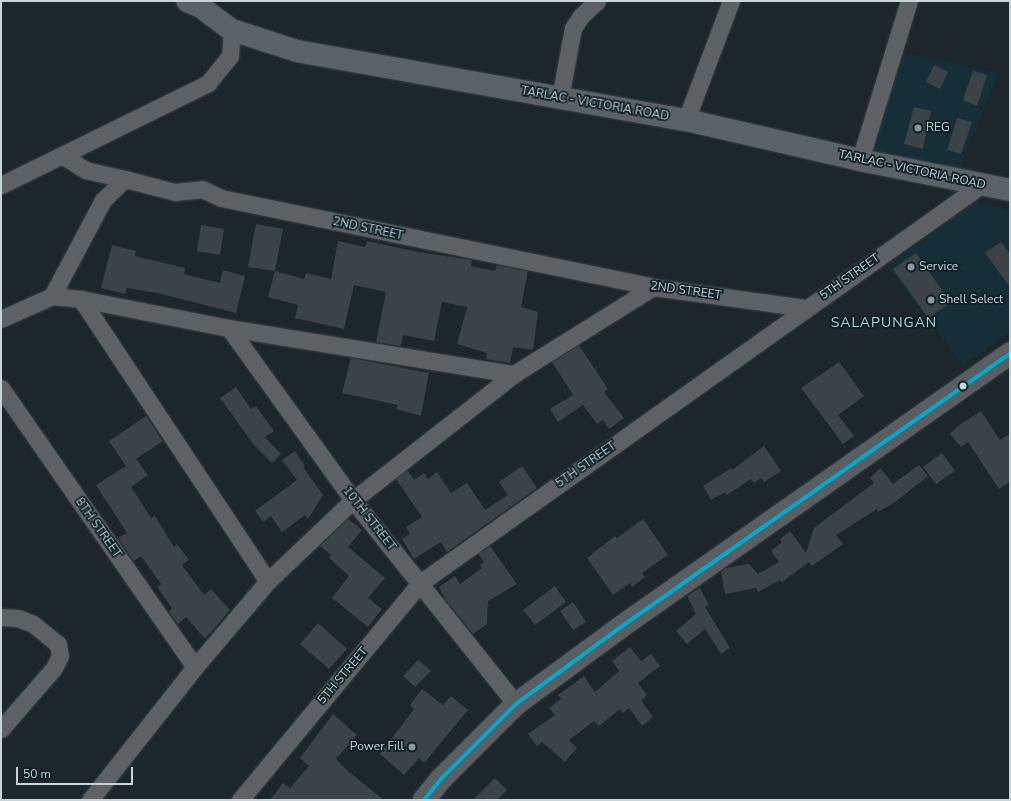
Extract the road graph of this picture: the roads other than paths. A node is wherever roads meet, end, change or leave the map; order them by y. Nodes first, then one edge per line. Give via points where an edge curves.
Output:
1 (187, 1) edge
2 (597, 1) edge
3 (731, 1) edge
4 (909, 1) edge
5 (232, 30) junction
6 (560, 98) junction
7 (686, 120) junction
8 (62, 155) junction
9 (860, 160) junction
10 (125, 179) junction
11 (982, 184) junction
12 (1, 185) edge
13 (1010, 190) edge
14 (653, 287) junction
15 (52, 296) junction
16 (81, 299) junction
17 (806, 308) junction
18 (3, 320) edge
19 (229, 328) junction
20 (1010, 353) edge
21 (514, 374) junction
22 (1, 388) edge
23 (354, 500) junction
24 (268, 581) junction
25 (420, 583) junction
26 (1, 617) edge
27 (195, 667) junction
28 (516, 704) junction
29 (1, 729) edge
30 (90, 800) edge
31 (240, 800) edge
32 (424, 800) edge

1 - 5 main road, TARLAC - VICTORIA ROAD via 201,7
2 - 6 street via 573,28
3 - 7 street
4 - 9 street
5 - 6 main road, TARLAC - VICTORIA ROAD via 298,51
5 - 8 street via 230,56 208,83
6 - 7 main road, TARLAC - VICTORIA ROAD
7 - 9 main road, TARLAC - VICTORIA ROAD
8 - 10 street, 2ND STREET via 85,170
8 - 12 street
9 - 11 main road, TARLAC - VICTORIA ROAD
10 - 14 street, 2ND STREET via 175,192 202,189 221,198
10 - 15 street via 102,200
11 - 13 main road, TARLAC - VICTORIA ROAD
11 - 17 street, 5TH STREET
14 - 17 street, 2ND STREET
14 - 21 street
15 - 16 street
15 - 18 street
16 - 19 street
16 - 24 street
17 - 25 street, 5TH STREET
19 - 21 street
19 - 23 street, 10TH STREET
20 - 28 highway via 618,628
21 - 23 street
22 - 27 street, 8TH STREET
23 - 24 street
23 - 25 street, 10TH STREET
24 - 27 street
25 - 28 street, 10TH STREET
25 - 31 street, 5TH STREET
26 - 29 street via 18,618 33,624 58,644 60,656 54,668
27 - 30 street
28 - 32 highway via 442,778

